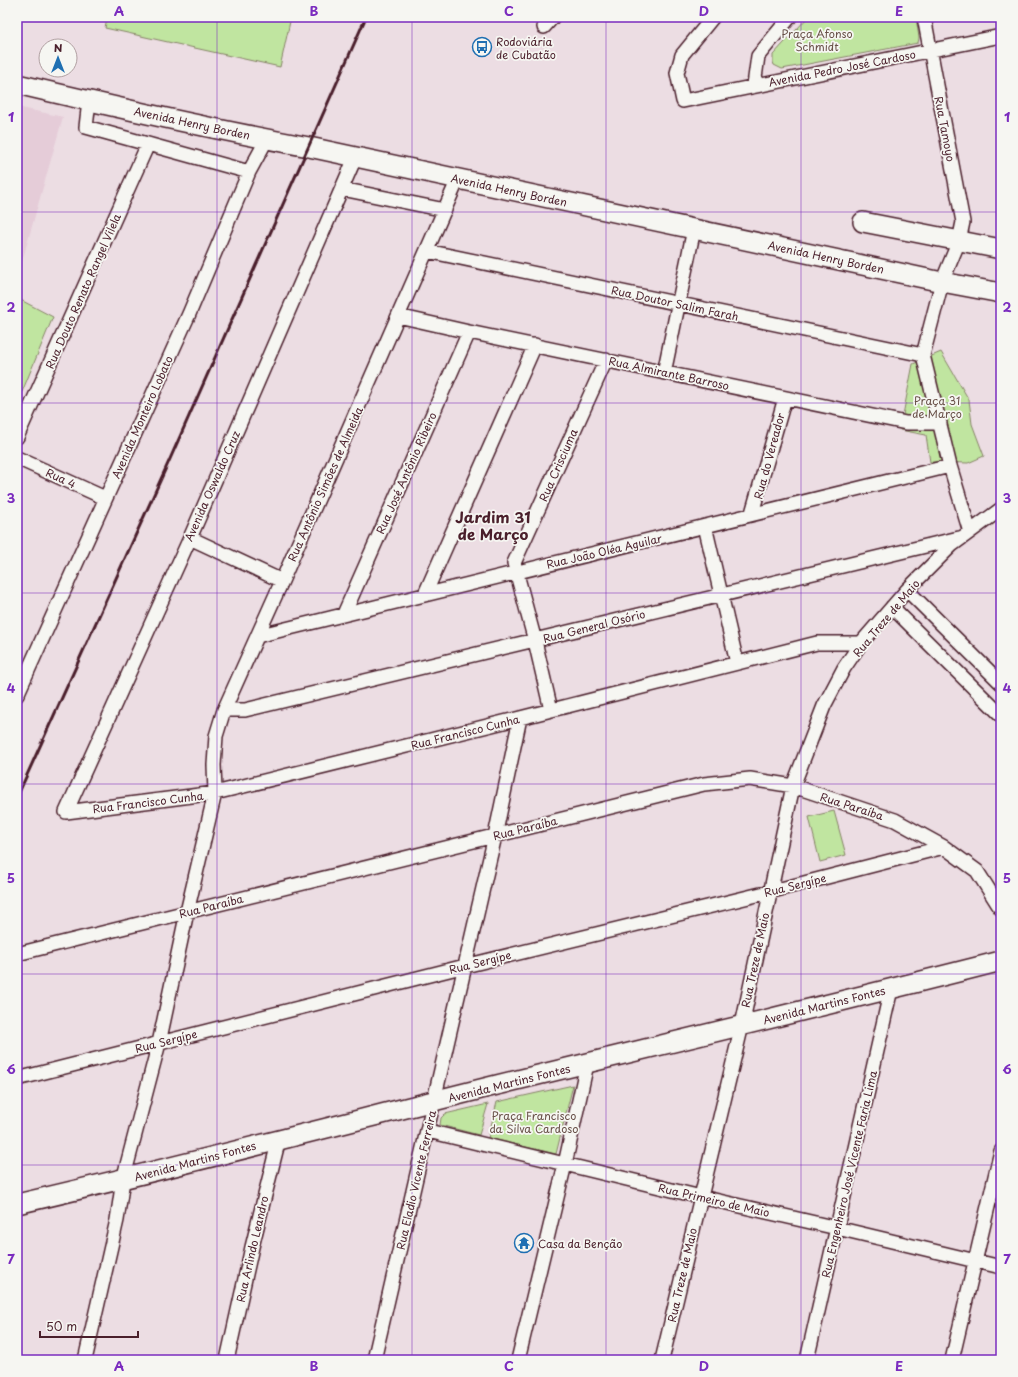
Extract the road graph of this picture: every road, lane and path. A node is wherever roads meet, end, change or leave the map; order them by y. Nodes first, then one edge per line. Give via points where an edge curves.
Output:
1 (553, 17) edge
2 (713, 17) edge
3 (790, 17) edge
4 (924, 17) edge
5 (544, 27) dead end
6 (1001, 36) edge
7 (930, 50) junction
8 (17, 84) edge
9 (754, 85) junction
10 (89, 101) junction
11 (267, 139) junction
12 (148, 144) junction
13 (355, 158) junction
14 (249, 172) junction
15 (458, 179) junction
16 (342, 189) junction
17 (445, 210) junction
18 (863, 222) dead end
19 (694, 229) junction
20 (959, 240) junction
21 (1001, 249) edge
22 (427, 250) junction
23 (942, 282) junction
24 (1001, 293) edge
25 (679, 303) junction
26 (398, 316) junction
27 (469, 332) junction
28 (535, 345) junction
29 (923, 355) junction
30 (606, 360) junction
31 (664, 373) junction
32 (785, 398) junction
33 (940, 424) junction
34 (17, 437) edge
35 (17, 458) edge
36 (950, 466) junction
37 (105, 498) junction
38 (1001, 509) edge
39 (752, 513) junction
40 (705, 526) junction
41 (967, 534) junction
42 (190, 538) junction
43 (516, 572) junction
44 (282, 581) junction
45 (907, 590) junction
46 (425, 594) junction
47 (721, 594) junction
48 (892, 608) junction
49 (344, 614) junction
50 (258, 636) junction
51 (535, 641) junction
52 (861, 643) junction
53 (737, 663) junction
54 (1001, 683) edge
55 (17, 695) edge
56 (224, 710) junction
57 (551, 710) junction
58 (1001, 715) edge
59 (520, 718) junction
60 (793, 786) junction
61 (215, 793) junction
62 (66, 812) joint
63 (495, 836) junction
64 (944, 847) junction
65 (769, 892) junction
66 (1001, 909) edge
67 (187, 912) junction
68 (17, 954) edge
69 (1001, 961) edge
70 (465, 966) junction
71 (891, 989) junction
72 (742, 1025) junction
73 (159, 1043) junction
74 (587, 1064) junction
75 (17, 1079) edge
76 (434, 1102) junction
77 (428, 1131) junction
78 (279, 1139) junction
79 (1001, 1151) edge
80 (565, 1164) junction
81 (123, 1180) junction
82 (701, 1197) junction
83 (17, 1204) edge
84 (837, 1228) junction
85 (976, 1261) junction
86 (1001, 1267) edge
87 (85, 1360) edge
88 (227, 1360) edge
89 (374, 1360) edge
90 (518, 1360) edge
91 (662, 1360) edge
92 (807, 1360) edge
93 (952, 1360) edge

1 - 5 street
2 - 9 street, Avenida Pedro José Cardoso via 682,55 677,73 683,100
3 - 9 street via 758,56
4 - 7 street, Rua Tamoyo
6 - 7 street, Avenida Pedro José Cardoso
7 - 9 street, Avenida Pedro José Cardoso
7 - 20 street, Rua Tamoyo via 963,222
8 - 10 street, Avenida Henry Borden
10 - 11 street, Avenida Henry Borden
10 - 12 street via 86,127
11 - 13 street, Avenida Henry Borden
11 - 14 street, Avenida Monteiro Lobato
12 - 14 street
12 - 34 street, Rua Douto Renato Rangel Vilela
13 - 15 street, Avenida Henry Borden
13 - 16 street, Avenida Oswaldo Cruz
14 - 37 street, Avenida Monteiro Lobato via 189,314
15 - 17 street, Rua Antônio Simões de Almeida
15 - 19 street, Avenida Henry Borden
16 - 17 street
16 - 42 street, Avenida Oswaldo Cruz
17 - 22 street, Rua Antônio Simões de Almeida
18 - 20 street
19 - 23 street, Avenida Henry Borden
19 - 25 street
20 - 21 street
20 - 23 street, Rua Tamoyo
22 - 25 street, Rua Doutor Salim Farah
22 - 26 street, Rua Antônio Simões de Almeida
23 - 24 street, Avenida Henry Borden
23 - 29 street, Rua Tamoyo
25 - 29 street, Rua Doutor Salim Farah
25 - 31 street
26 - 27 street, Rua Almirante Barroso
26 - 44 street, Rua Antônio Simões de Almeida
27 - 28 street, Rua Almirante Barroso
27 - 49 street, Rua José Antônio Ribeiro
28 - 30 street, Rua Almirante Barroso
28 - 46 street
29 - 33 street
30 - 31 street, Rua Almirante Barroso
30 - 43 street, Rua Crisciuma via 514,564
31 - 32 street, Rua Almirante Barroso
32 - 33 street, Rua Almirante Barroso via 906,423
32 - 39 street, Rua do Vereador
33 - 36 street
35 - 37 street, Rua 4
36 - 39 street, Rua João Oléa Aguilar
36 - 41 street
37 - 55 street, Avenida Monteiro Lobato
38 - 41 street, Rua Treze de Maio
39 - 40 street, Rua João Oléa Aguilar
40 - 43 street, Rua João Oléa Aguilar
40 - 47 street
41 - 45 street, Rua Treze de Maio via 936,560
41 - 47 street, Rua General Osório
42 - 44 street
42 - 62 street, Avenida Oswaldo Cruz
43 - 46 street, Rua João Oléa Aguilar
43 - 51 street
44 - 50 street, Rua Antônio Simões de Almeida
45 - 48 street, Rua Treze de Maio
45 - 54 street
46 - 49 street, Rua João Oléa Aguilar
47 - 51 street, Rua General Osório
47 - 53 street
48 - 52 street, Rua Treze de Maio
48 - 58 street
49 - 50 street, Rua João Oléa Aguilar
50 - 56 street, Rua Antônio Simões de Almeida
51 - 56 street, Rua General Osório via 245,710
51 - 57 street
52 - 53 street, Rua Francisco Cunha via 817,643
52 - 60 street, Rua Treze de Maio via 824,706
53 - 57 street, Rua Francisco Cunha
56 - 61 street, Rua Antônio Simões de Almeida via 216,736
57 - 59 street, Rua Francisco Cunha
59 - 61 street, Rua Francisco Cunha
59 - 63 street, Rua Eladio Vicente Ferreira
60 - 63 street, Rua Paraíba via 750,779 704,784
60 - 64 street, Rua Paraíba via 895,820
60 - 65 street, Rua Treze de Maio
61 - 62 street, Rua Francisco Cunha
61 - 67 street, Rua Antônio Simões de Almeida
63 - 67 street, Rua Paraíba
63 - 70 street, Rua Eladio Vicente Ferreira
64 - 65 street, Rua Sergípe
64 - 66 street, Rua Paraíba via 977,871
65 - 70 street, Rua Sergípe
65 - 72 street, Rua Treze de Maio
67 - 68 street, Rua Paraíba
67 - 73 street, Rua Antônio Simões de Almeida
69 - 71 street, Avenida Martins Fontes
70 - 73 street, Rua Sergípe
70 - 76 street, Rua Eladio Vicente Ferreira
71 - 72 street, Avenida Martins Fontes
71 - 84 street, Rua Engenheiro José Vicente Faria Lima
72 - 74 street, Avenida Martins Fontes
72 - 82 street, Rua Treze de Maio
73 - 75 street, Rua Sergípe
73 - 81 street, Rua Antônio Simões de Almeida
74 - 76 street, Avenida Martins Fontes
74 - 80 street
76 - 77 street, Rua Eladio Vicente Ferreira
76 - 78 street, Avenida Martins Fontes
77 - 80 street, Rua Primeiro de Maio
77 - 89 street, Rua Eladio Vicente Ferreira
78 - 81 street, Avenida Martins Fontes
78 - 88 street, Rua Arlindo Leandro
79 - 85 street
80 - 82 street, Rua Primeiro de Maio
80 - 90 street
81 - 83 street, Avenida Martins Fontes
81 - 87 street, Rua Antônio Simões de Almeida via 117,1220
82 - 84 street, Rua Primeiro de Maio
82 - 91 street, Rua Treze de Maio
84 - 85 street, Rua Primeiro de Maio
84 - 92 street, Rua Engenheiro José Vicente Faria Lima
85 - 86 street, Rua Primeiro de Maio
85 - 93 street

